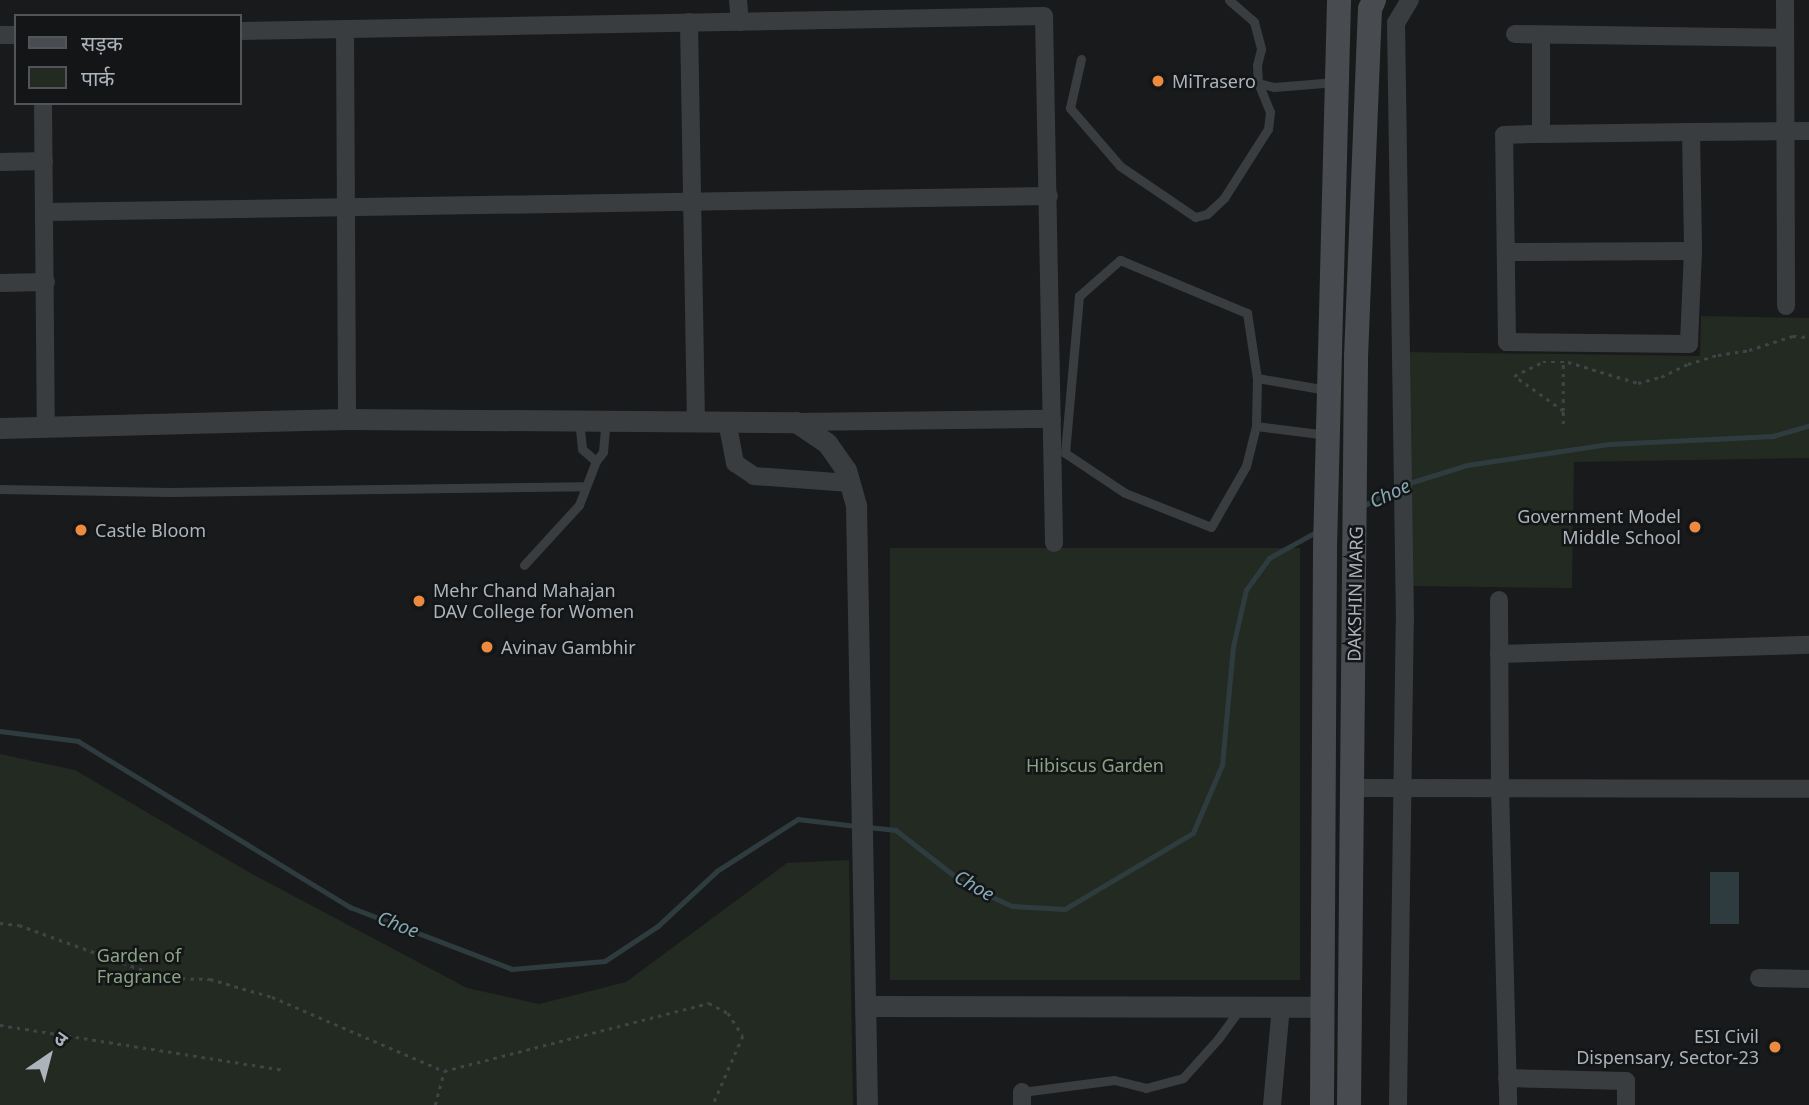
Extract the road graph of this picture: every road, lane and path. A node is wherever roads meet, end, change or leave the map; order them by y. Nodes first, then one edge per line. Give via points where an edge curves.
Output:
1 (738, 0) edge
2 (1229, 0) edge
3 (1339, 0) edge
4 (1374, 0) edge
5 (1410, 0) edge
6 (1785, 0) edge
7 (689, 22) junction
8 (740, 22) junction
9 (345, 29) junction
10 (242, 31) edge
11 (1515, 34) dead end
12 (1541, 35) junction
13 (1785, 38) junction
14 (1081, 59) dead end
15 (1338, 82) junction
16 (1258, 83) junction
17 (43, 105) edge
18 (1786, 131) junction
19 (1809, 131) edge
20 (1691, 132) junction
21 (1541, 134) junction
22 (44, 161) junction
23 (0, 162) edge
24 (1049, 196) junction
25 (693, 202) junction
26 (348, 207) junction
27 (45, 212) junction
28 (1693, 251) junction
29 (1506, 252) junction
30 (46, 282) junction
31 (0, 283) edge
32 (1786, 306) dead end
33 (1809, 337) edge
34 (1563, 362) junction
35 (1257, 377) junction
36 (1329, 390) junction
37 (1563, 411) junction
38 (347, 419) junction
39 (1052, 419) junction
40 (579, 420) junction
41 (606, 420) junction
42 (696, 421) junction
43 (727, 421) junction
44 (796, 422) junction
45 (1563, 424) dead end
46 (1256, 426) junction
47 (46, 427) junction
48 (0, 428) edge
49 (1328, 435) junction
50 (596, 461) junction
51 (850, 483) junction
52 (585, 486) junction
53 (0, 489) edge
54 (1054, 543) dead end
55 (524, 565) dead end
56 (1499, 600) dead end
57 (1809, 645) edge
58 (1499, 654) junction
59 (1353, 788) junction
60 (1402, 789) junction
61 (1500, 789) junction
62 (1809, 789) edge
63 (0, 923) edge
64 (1759, 978) dead end
65 (1809, 979) edge
66 (866, 1006) junction
67 (1241, 1007) junction
68 (1281, 1007) junction
69 (1322, 1007) junction
70 (0, 1025) edge
71 (284, 1070) dead end
72 (444, 1071) junction
73 (1507, 1078) junction
74 (1022, 1098) edge
75 (435, 1105) edge
76 (713, 1105) edge
77 (867, 1105) edge
78 (1272, 1105) edge
79 (1322, 1105) edge
80 (1349, 1105) edge
81 (1398, 1105) edge
82 (1508, 1105) edge
83 (1626, 1105) edge

1 - 8 street
2 - 16 lane via 1254,22 1261,49
3 - 15 main road, DAKSHIN MARG
4 - 59 main road, DAKSHIN MARG via 1360,225
5 - 60 street via 1396,23 1405,622
6 - 13 street
7 - 8 street
7 - 9 street
7 - 25 street
8 - 24 street via 1044,16
9 - 10 street
9 - 26 street
11 - 12 street
12 - 13 street
12 - 21 street
13 - 18 street
14 - 16 lane via 1070,108 1119,166 1195,217 1207,214 1224,198 1268,129 1270,112
15 - 16 lane via 1274,87
15 - 36 main road, DAKSHIN MARG
17 - 22 street
18 - 19 street
18 - 20 street
18 - 32 street
20 - 21 street
20 - 28 street
21 - 29 street via 1504,135
22 - 23 street
22 - 27 street
24 - 25 street
24 - 39 street
25 - 26 street
25 - 42 street
26 - 27 street
26 - 38 street
27 - 30 street
28 - 29 street
28 - 29 street via 1689,344 1507,342
30 - 31 street
30 - 47 street
33 - 34 path via 1793,336 1718,355 1638,383
34 - 37 path
34 - 37 path via 1543,362 1514,376
35 - 36 lane
35 - 46 lane
35 - 46 lane via 1247,313 1120,260 1079,296 1065,453 1125,493 1211,527 1246,466
36 - 49 main road, DAKSHIN MARG
37 - 45 path
38 - 40 street
38 - 47 street
39 - 44 street
39 - 54 street
40 - 41 street
40 - 50 lane via 582,449
41 - 42 street
41 - 50 lane via 603,452
42 - 43 street
43 - 44 street
43 - 51 street via 735,463 754,476
44 - 51 street via 827,443
46 - 49 lane
47 - 48 street
49 - 69 main road, DAKSHIN MARG
50 - 52 lane
51 - 66 street via 856,506
52 - 53 lane via 170,492
52 - 55 lane via 579,505
56 - 58 street
57 - 58 street
58 - 61 street
59 - 60 street
59 - 80 main road, DAKSHIN MARG
60 - 61 street
60 - 81 street
61 - 62 street
61 - 73 street
63 - 72 path via 19,925 165,978 210,979 272,997
64 - 65 street
66 - 67 street
66 - 77 street
67 - 68 street
67 - 74 lane via 1182,1078 1146,1088 1114,1080
68 - 69 street
68 - 78 street
69 - 79 main road, DAKSHIN MARG
70 - 71 path
72 - 75 path
72 - 76 path via 709,1003 728,1013 743,1036
73 - 82 street
73 - 83 street via 1626,1081

